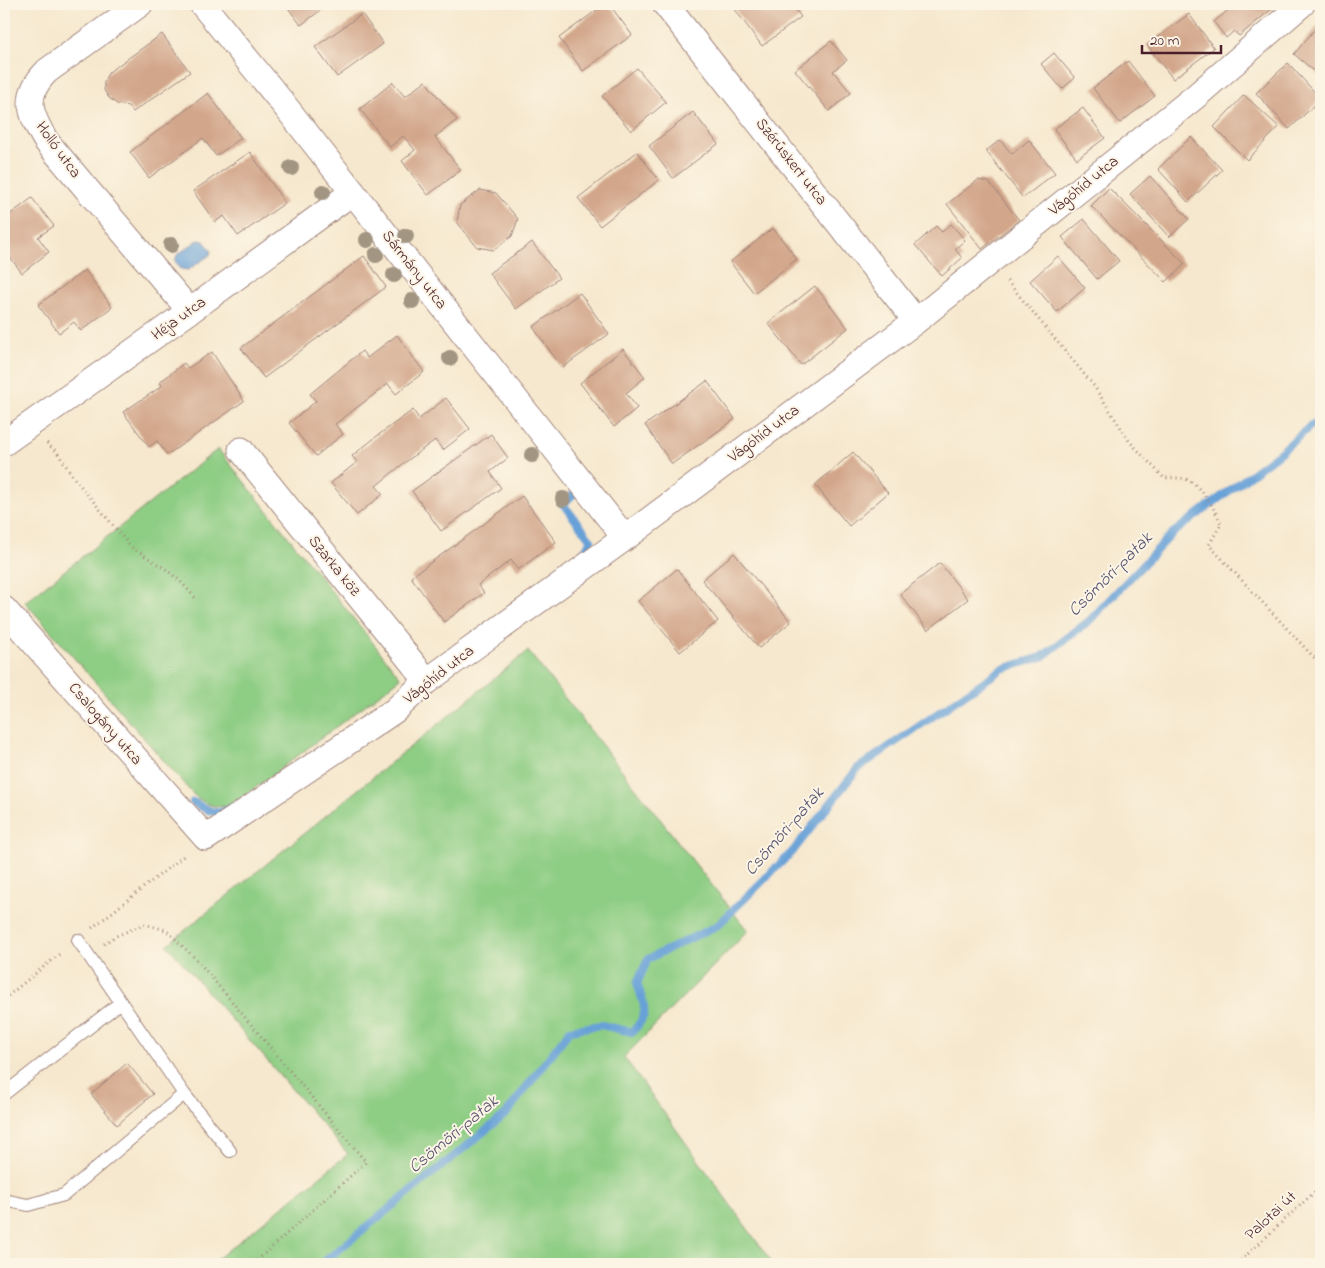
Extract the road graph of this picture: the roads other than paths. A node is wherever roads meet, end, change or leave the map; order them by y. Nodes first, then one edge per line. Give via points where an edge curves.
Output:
1 (140, 4) edge
2 (202, 4) edge
3 (665, 4) edge
4 (1302, 4) edge
5 (353, 192) junction
6 (190, 311) junction
7 (916, 321) junction
8 (4, 443) edge
9 (241, 450) dead end
10 (625, 538) junction
11 (4, 609) edge
12 (427, 681) junction
13 (206, 838) joint
14 (78, 940) road end
15 (120, 1003) junction
16 (4, 1094) edge
17 (184, 1094) junction
18 (230, 1151) dead end
19 (4, 1200) edge

1 - 6 street, Holló utca via 47,71 32,90 31,110 46,140
2 - 5 street, Sármány utca
3 - 7 street, Szérűskert utca
4 - 7 street, Vágóhíd utca via 1196,96
5 - 6 street, Héja utca
5 - 10 street, Sármány utca
6 - 8 street, Héja utca
7 - 10 street, Vágóhíd utca
9 - 12 street, Szarka köz
10 - 12 street, Vágóhíd utca
11 - 13 street, Csalogány utca
12 - 13 street, Vágóhíd utca via 394,711
14 - 15 lane
15 - 16 lane
15 - 17 lane
17 - 18 lane
17 - 19 lane via 64,1196 28,1204

